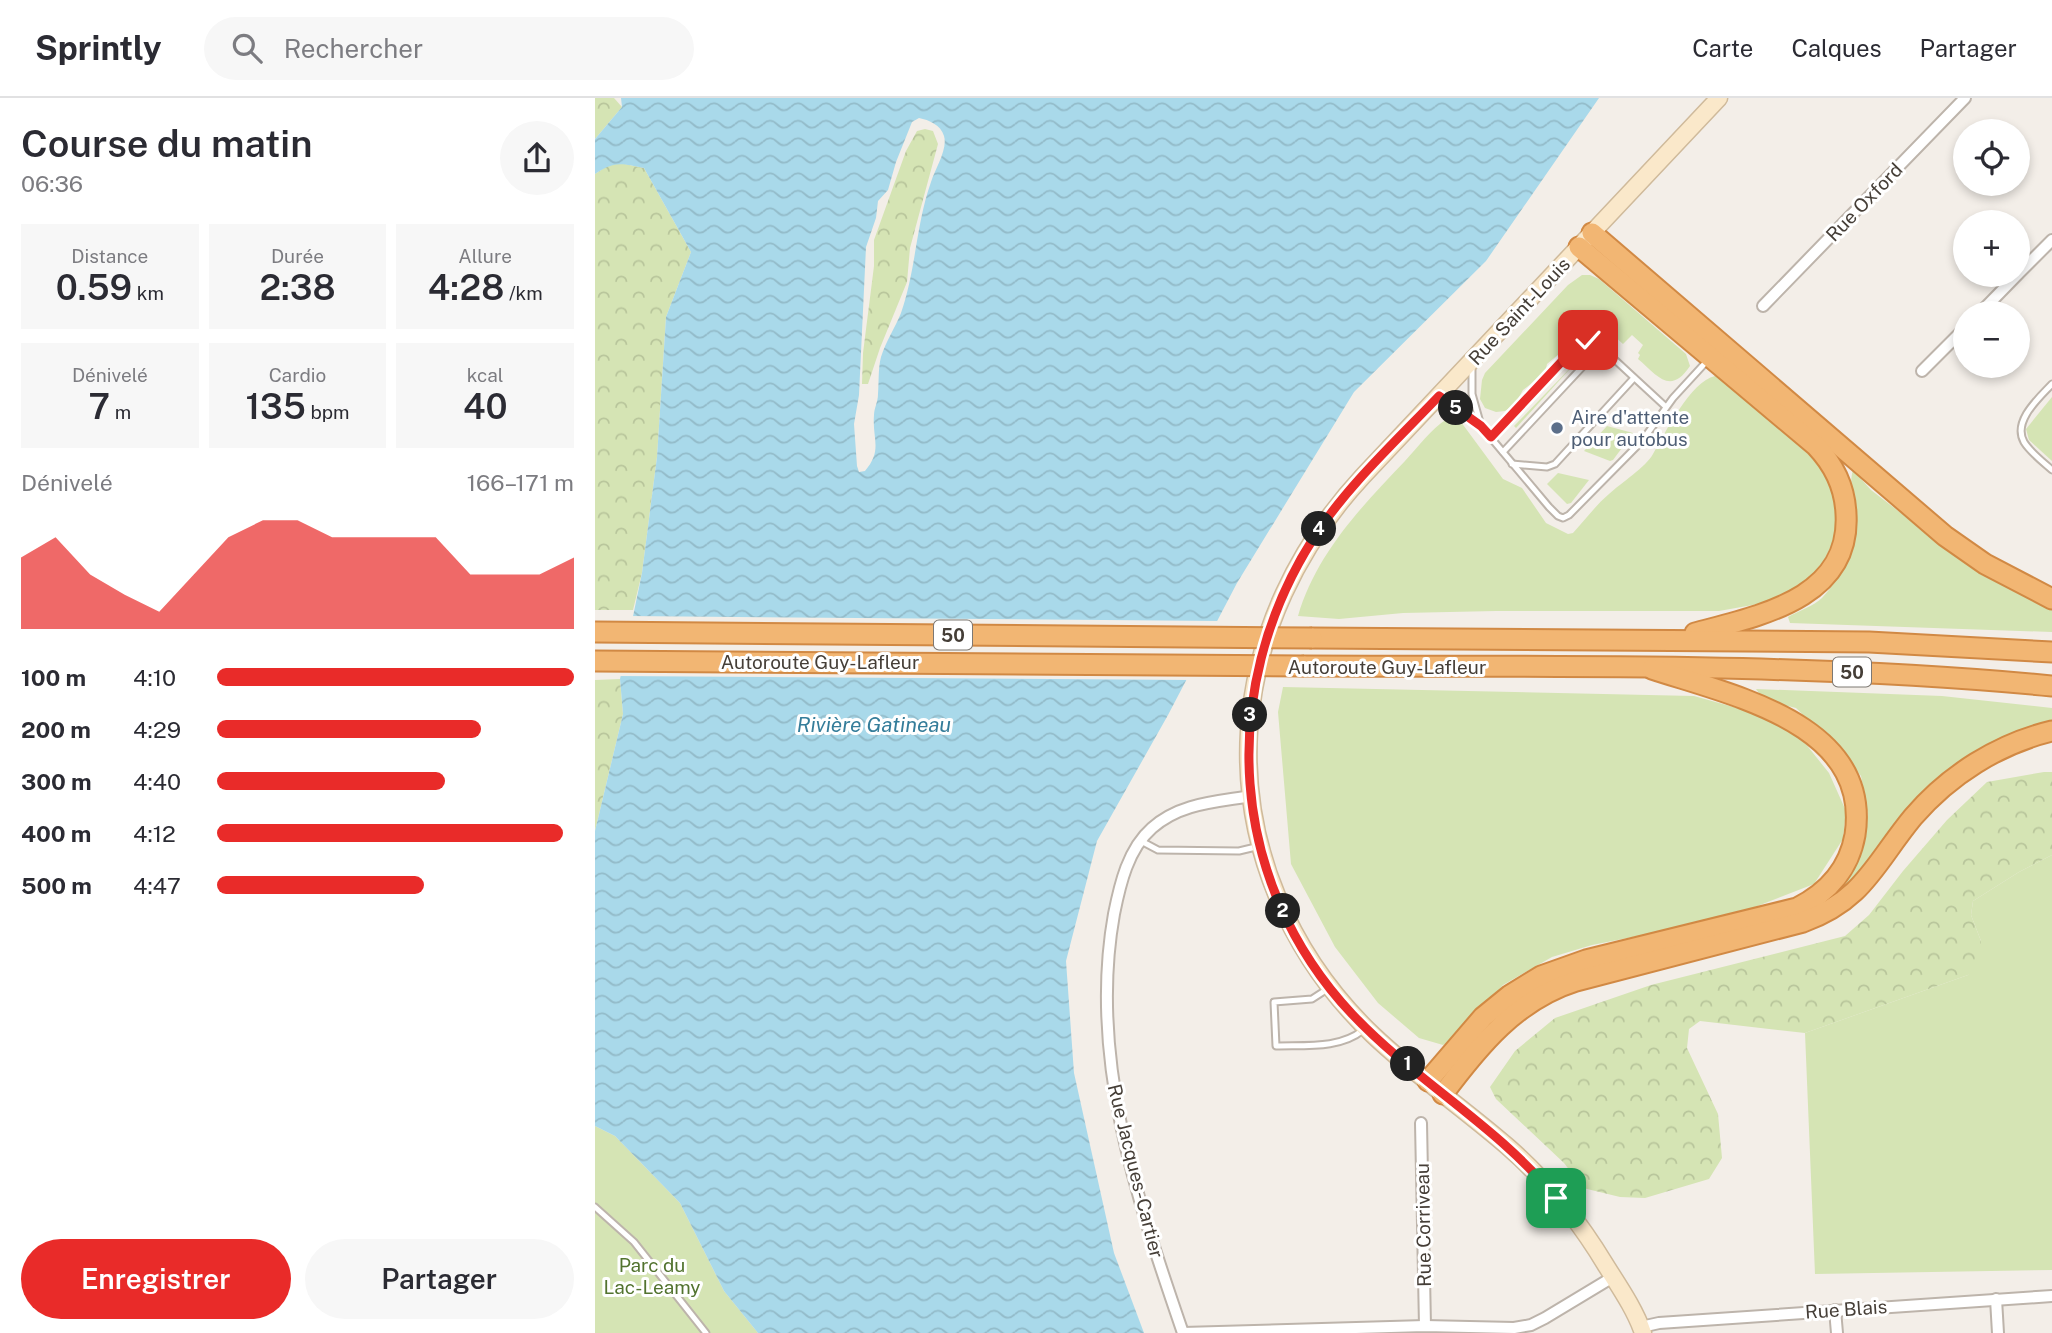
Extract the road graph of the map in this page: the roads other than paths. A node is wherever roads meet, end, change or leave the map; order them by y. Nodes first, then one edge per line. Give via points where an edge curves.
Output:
1 (1719, 98) edge
2 (1965, 98) edge
3 (1585, 240) junction
4 (2052, 240) edge
5 (2030, 261) edge
6 (2005, 287) edge
7 (1991, 301) edge
8 (1763, 306) dead end
9 (1953, 340) edge
10 (1601, 347) junction
11 (1711, 357) junction
12 (1473, 360) junction
13 (1922, 371) dead end
14 (1634, 379) junction
15 (2052, 384) edge
16 (1439, 396) junction
17 (1665, 407) junction
18 (1481, 426) junction
19 (1491, 437) junction
20 (1503, 453) junction
21 (1513, 464) junction
22 (2052, 470) edge
23 (2052, 599) edge
24 (595, 632) edge
25 (1670, 640) junction
26 (2052, 652) edge
27 (595, 661) edge
28 (1652, 669) junction
29 (2052, 685) edge
30 (2052, 731) edge
31 (1251, 796) junction
32 (1141, 841) junction
33 (1260, 846) junction
34 (1329, 988) junction
35 (1366, 1028) junction
36 (1436, 1088) junction
37 (1421, 1123) dead end
38 (595, 1207) edge
39 (1613, 1277) junction
40 (2052, 1296) edge
41 (1996, 1300) junction
42 (1836, 1310) junction
43 (1425, 1326) junction
44 (1642, 1330) edge
45 (1514, 1331) edge
46 (706, 1333) edge
47 (1183, 1333) edge
48 (1837, 1333) edge
49 (1998, 1333) edge

1 - 3 main road, Rue Saint-Louis
2 - 8 street, Rue Oxford
3 - 11 highway
3 - 12 main road, Rue Saint-Louis
3 - 23 highway via 1945,536 1985,564
4 - 5 street
6 - 7 street
9 - 13 street
10 - 14 lane
10 - 19 lane via 1591,341 1580,342
10 - 20 lane
11 - 17 lane
11 - 25 highway via 1826,457 1842,490 1846,531 1833,565 1799,598 1757,617
12 - 16 main road, Rue Saint-Louis
12 - 18 lane via 1472,394
14 - 17 lane
14 - 21 lane via 1555,464
15 - 22 lane via 2031,407 2021,431 2024,441
16 - 18 lane
16 - 31 main road, Rue Saint-Louis via 1337,505 1286,588 1254,685 1249,738
17 - 21 lane via 1642,442 1566,517 1558,516
18 - 19 lane
19 - 20 lane
20 - 21 lane
24 - 25 highway, Autoroute Guy-Lafleur / 50, bridge
25 - 26 highway, Autoroute Guy-Lafleur / 50 via 1907,643
27 - 28 highway, Autoroute Guy-Lafleur / 50, bridge
28 - 29 highway, Autoroute Guy-Lafleur / 50 via 1864,673
28 - 36 highway via 1774,710 1824,746 1845,772 1856,807 1854,842 1842,870 1826,889 1797,908 1586,960 1541,976 1483,1017
30 - 36 highway via 2001,749 1946,785 1912,819 1865,882 1838,906 1803,922 1548,992 1502,1024
31 - 32 street, Rue Jacques-Cartier via 1179,810
31 - 33 main road, Rue Saint-Louis
32 - 33 lane via 1158,850 1239,851
32 - 47 street, Rue Jacques-Cartier via 1127,865 1111,931 1107,1037 1124,1139
33 - 34 main road, Rue Saint-Louis via 1285,916
34 - 35 main road, Rue Saint-Louis
34 - 35 lane via 1308,1000 1274,1002 1276,1046 1343,1042
35 - 36 main road, Rue Saint-Louis
36 - 39 main road, Rue Saint-Louis via 1543,1182 1586,1234
37 - 43 street, Rue Corriveau
38 - 46 lane via 634,1242
39 - 44 main road, Rue Saint-Louis
39 - 45 street
40 - 41 street, Rue Blais
41 - 42 street, Rue Blais
41 - 49 street
42 - 44 street, Rue Blais via 1659,1323
42 - 48 street
43 - 45 street
43 - 47 street

